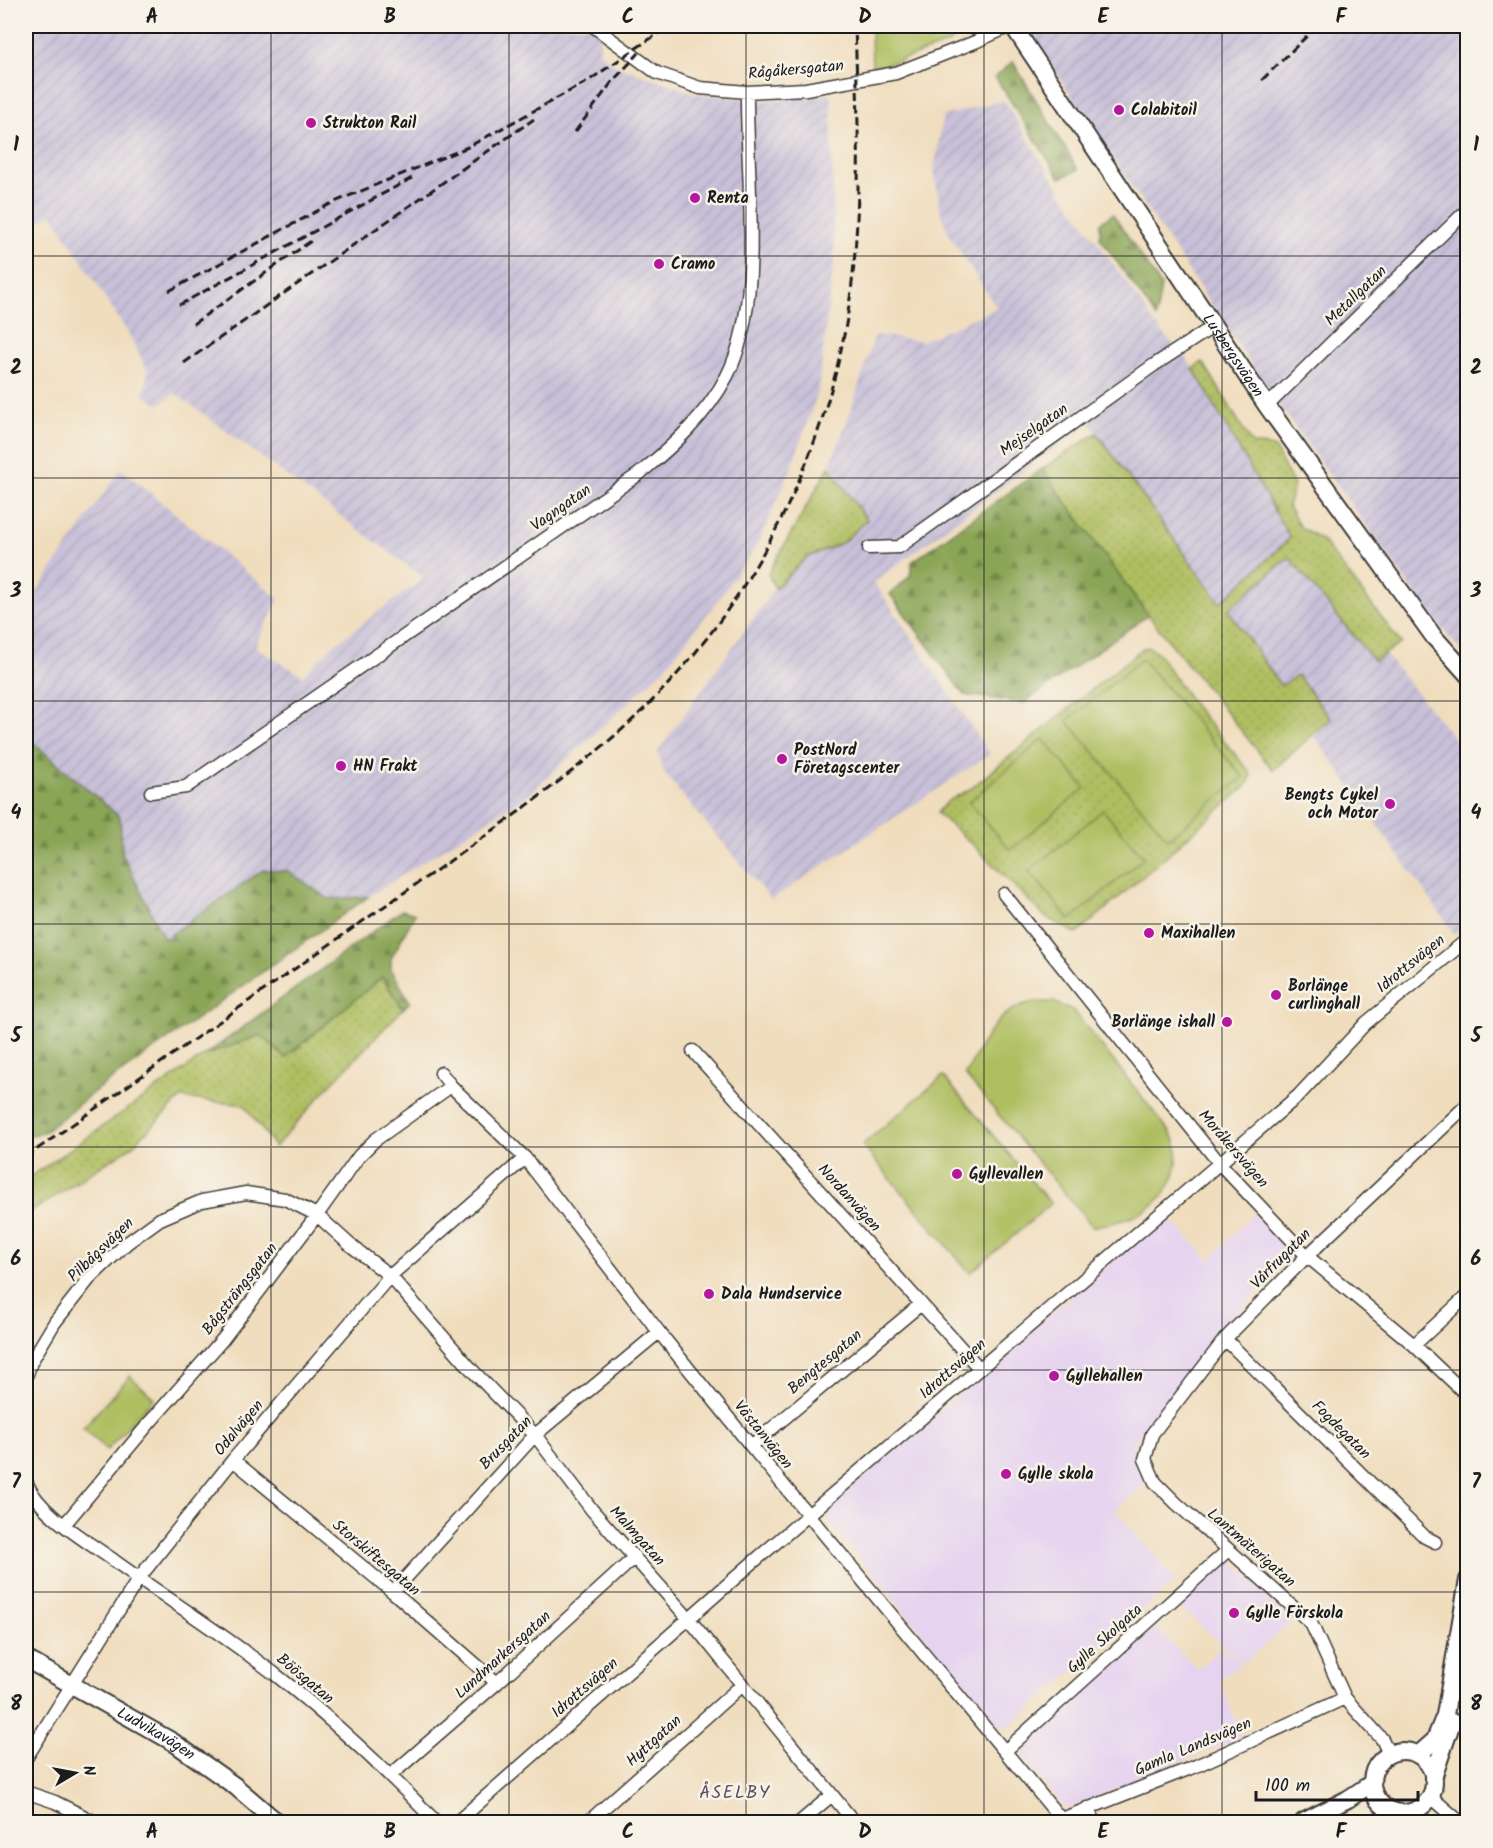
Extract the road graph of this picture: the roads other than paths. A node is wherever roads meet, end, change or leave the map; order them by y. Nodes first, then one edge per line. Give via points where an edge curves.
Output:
1 (593, 26) edge
2 (1012, 26) edge
3 (747, 92) junction
4 (1467, 209) edge
5 (1214, 326) junction
6 (1267, 406) junction
7 (868, 548) dead end
8 (1467, 675) edge
9 (151, 792) dead end
10 (1004, 894) dead end
11 (1467, 939) edge
12 (693, 1051) dead end
13 (441, 1073) dead end
14 (451, 1086) junction
15 (1467, 1104) edge
16 (525, 1158) junction
17 (1220, 1164) junction
18 (317, 1215) junction
19 (1306, 1256) junction
20 (390, 1276) junction
21 (1467, 1295) edge
22 (921, 1304) junction
23 (659, 1332) junction
24 (1225, 1339) junction
25 (1414, 1345) junction
26 (980, 1368) junction
27 (26, 1377) edge
28 (1467, 1396) edge
29 (535, 1435) junction
30 (751, 1446) junction
31 (1145, 1459) joint
32 (233, 1460) junction
33 (26, 1482) edge
34 (807, 1516) junction
35 (64, 1525) junction
36 (1435, 1542) dead end
37 (1227, 1551) junction
38 (635, 1557) junction
39 (139, 1578) junction
40 (1467, 1580) edge
41 (393, 1592) junction
42 (689, 1619) junction
43 (1467, 1630) edge
44 (26, 1659) edge
45 (497, 1683) junction
46 (72, 1684) junction
47 (742, 1685) junction
48 (1345, 1698) junction
49 (30, 1740) edge
50 (1005, 1751) junction
51 (1389, 1754) junction
52 (1418, 1755) junction
53 (26, 1758) edge
54 (391, 1775) junction
55 (1433, 1778) junction
56 (1372, 1783) junction
57 (26, 1792) edge
58 (832, 1795) junction
59 (1430, 1796) junction
60 (1087, 1808) junction
61 (1398, 1818) edge
62 (1057, 1821) edge
63 (95, 1822) edge
64 (277, 1822) edge
65 (436, 1822) edge
66 (457, 1822) edge
67 (588, 1822) edge
68 (800, 1822) edge
69 (854, 1822) edge
70 (1094, 1822) edge
71 (1303, 1822) edge
72 (1460, 1822) edge

1 - 3 street, Rågåkersgatan via 657,73 700,88
2 - 3 street, Rågåkersgatan via 896,73 806,89
2 - 5 street, Lusbergsvägen
3 - 9 street, Vagngatan via 748,301 737,353 727,377 680,440 639,474 186,787
4 - 6 street, Metallgatan
5 - 6 street, Lusbergsvägen
5 - 7 street, Mejselgatan via 899,546
6 - 8 street, Lusbergsvägen via 1434,637
10 - 17 street, Moråkersvägen
11 - 17 street, Idrottsvägen via 1366,1023 1298,1096
12 - 22 street, Nordanvägen
13 - 14 street, Västanvägen
14 - 16 street, Västanvägen
14 - 18 street, Bågsträngsgatan via 375,1140
15 - 19 street, Vårfrugatan
16 - 20 street, Odalvägen
16 - 23 street, Västanvägen
17 - 19 street, Moråkersvägen
17 - 26 street, Idrottsvägen
18 - 20 street, Pilbågsvägen
18 - 27 street, Pilbågsvägen via 285,1200 246,1193 202,1201 160,1219 89,1279 56,1322
18 - 35 street, Bågsträngsgatan via 223,1339
19 - 24 street, Vårfrugatan
19 - 25 street, Moråkersvägen
20 - 29 street, Malmgatan
20 - 32 street, Odalvägen
21 - 25 street
22 - 26 street, Nordanvägen
22 - 30 street, Bengtesgatan
23 - 29 street, Brusgatan
23 - 30 street, Västanvägen
24 - 31 street, Vårfrugatan via 1152,1434
24 - 36 street, Fogdegatan via 1425,1537
25 - 28 street, Moråkersvägen
26 - 34 street, Idrottsvägen
29 - 38 street, Malmgatan via 592,1510
29 - 41 street, Brusgatan
30 - 34 street, Västanvägen
31 - 37 street, Lantmäterigatan via 1155,1482
32 - 39 street, Odalvägen
32 - 41 street, Storskiftesgatan
33 - 35 street via 32,1496
34 - 42 street, Idrottsvägen
34 - 50 street, Västanvägen
35 - 39 street
37 - 48 street, Lantmäterigatan via 1311,1623
37 - 50 street, Gylle Skolgata
38 - 42 street, Malmgatan
38 - 45 street, Lundmarkersgatan
39 - 46 street, Odalvägen
39 - 54 street, Böösgatan via 277,1676
40 - 52 street via 1445,1714 1435,1740
41 - 45 street, Storskiftesgatan
42 - 47 street, Malmgatan
42 - 66 street, Idrottsvägen
43 - 55 street via 1453,1720
44 - 46 street, Ludvikavägen
45 - 54 street, Lundmarkersgatan
46 - 49 street, Odalvägen
46 - 64 street, Ludvikavägen via 173,1742 236,1786
47 - 58 street, Malmgatan
47 - 67 street, Hyttgatan
48 - 51 street, Lantmäterigatan via 1382,1739
48 - 60 street, Gamla Landsvägen via 1196,1766
49 - 53 street, Odalvägen
50 - 62 street, Västanvägen
51 - 52 street via 1399,1751
51 - 56 street via 1376,1766
52 - 55 street
54 - 65 street, Böösgatan
55 - 59 street
56 - 61 street via 1377,1799
56 - 71 street
57 - 63 street
58 - 68 street
58 - 69 street, Malmgatan
59 - 61 street via 1417,1809
59 - 72 street
60 - 62 street, Gamla Landsvägen
60 - 70 street

